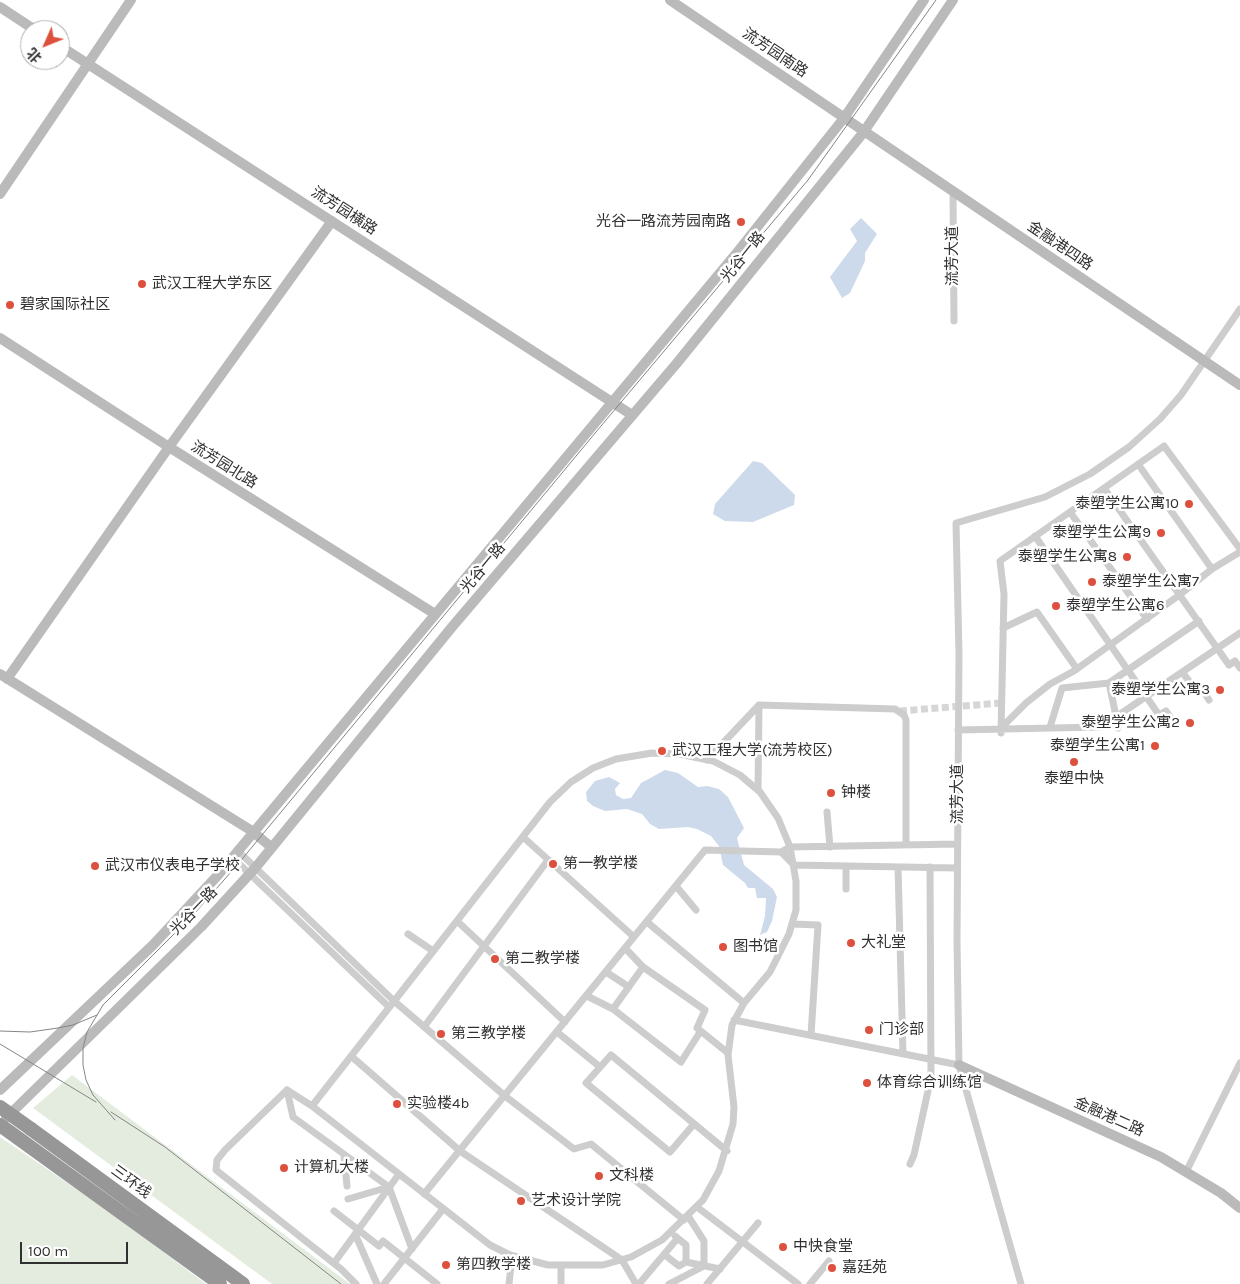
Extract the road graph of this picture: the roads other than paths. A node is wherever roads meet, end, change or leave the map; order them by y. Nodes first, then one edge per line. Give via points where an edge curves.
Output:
1 (131, 0) edge
2 (670, 0) edge
3 (924, 0) edge
4 (953, 0) edge
5 (0, 8) edge
6 (20, 21) edge
7 (70, 53) edge
8 (87, 64) junction
9 (844, 118) junction
10 (863, 132) junction
11 (953, 192) junction
12 (0, 194) edge
13 (332, 221) junction
14 (1240, 309) edge
15 (954, 321) dead end
16 (0, 338) edge
17 (1205, 361) junction
18 (1240, 385) edge
19 (612, 401) junction
20 (632, 415) junction
21 (169, 448) junction
22 (1138, 464) junction
23 (1104, 488) junction
24 (1070, 512) junction
25 (1035, 536) junction
26 (1240, 551) edge
27 (1212, 569) junction
28 (1181, 594) junction
29 (434, 614) junction
30 (1147, 619) junction
31 (1199, 621) junction
32 (1003, 628) junction
33 (1240, 632) edge
34 (1110, 644) junction
35 (1218, 648) junction
36 (1240, 668) edge
37 (1076, 669) junction
38 (1128, 670) junction
39 (1182, 672) junction
40 (4, 677) edge
41 (1109, 683) junction
42 (1146, 696) junction
43 (1209, 700) dead end
44 (760, 705) junction
45 (1116, 716) junction
46 (1109, 721) junction
47 (1175, 724) dead end
48 (1050, 727) junction
49 (1118, 728) dead end
50 (958, 730) junction
51 (1001, 730) junction
52 (707, 760) junction
53 (758, 790) junction
54 (828, 812) dead end
55 (252, 831) junction
56 (523, 837) junction
57 (957, 844) junction
58 (906, 845) junction
59 (271, 847) junction
60 (790, 847) junction
61 (830, 847) junction
62 (780, 852) junction
63 (235, 854) junction
64 (548, 860) junction
65 (794, 865) junction
66 (846, 866) junction
67 (898, 867) junction
68 (930, 867) junction
69 (957, 868) junction
70 (253, 871) junction
71 (676, 886) junction
72 (846, 889) dead end
73 (696, 910) dead end
74 (457, 921) junction
75 (647, 922) junction
76 (792, 924) junction
77 (408, 934) dead end
78 (634, 937) junction
79 (484, 946) junction
80 (625, 948) junction
81 (433, 951) junction
82 (644, 967) junction
83 (606, 972) junction
84 (629, 987) junction
85 (587, 996) junction
86 (744, 1003) junction
87 (392, 1004) junction
88 (613, 1009) junction
89 (734, 1020) junction
90 (565, 1022) junction
91 (424, 1027) junction
92 (557, 1032) junction
93 (700, 1032) junction
94 (811, 1035) junction
95 (728, 1053) junction
96 (902, 1054) junction
97 (351, 1056) junction
98 (930, 1059) junction
99 (1240, 1063) edge
100 (959, 1065) junction
101 (600, 1067) junction
102 (0, 1090) edge
103 (287, 1090) junction
104 (505, 1096) junction
105 (312, 1106) junction
106 (0, 1107) edge
107 (0, 1124) edge
108 (694, 1124) junction
109 (460, 1151) junction
110 (727, 1151) junction
111 (344, 1155) junction
112 (910, 1164) dead end
113 (1186, 1172) junction
114 (398, 1174) junction
115 (347, 1186) dead end
116 (389, 1187) junction
117 (424, 1194) junction
118 (348, 1199) dead end
119 (697, 1207) junction
120 (1240, 1208) edge
121 (443, 1209) junction
122 (334, 1211) dead end
123 (686, 1218) junction
124 (758, 1223) dead end
125 (357, 1231) junction
126 (671, 1232) junction
127 (677, 1239) junction
128 (742, 1241) junction
129 (412, 1249) junction
130 (665, 1255) junction
131 (512, 1256) junction
132 (404, 1259) junction
133 (622, 1260) junction
134 (828, 1261) dead end
135 (686, 1262) junction
136 (334, 1263) junction
137 (560, 1266) junction
138 (704, 1266) junction
139 (720, 1268) junction
140 (220, 1284) edge
141 (243, 1284) edge
142 (356, 1284) edge
143 (377, 1284) edge
144 (384, 1284) edge
145 (437, 1284) edge
146 (509, 1284) edge
147 (560, 1284) edge
148 (637, 1284) edge
149 (669, 1284) edge
150 (707, 1284) edge
151 (798, 1284) edge
152 (810, 1284) edge
153 (1021, 1284) edge

1 - 8 main road
2 - 9 main road, 流芳园南路
3 - 9 main road, 光谷一路
4 - 10 main road, 光谷一路
5 - 6 main road
7 - 8 main road, 流芳园横路
8 - 12 main road
8 - 13 main road, 流芳园横路
9 - 10 main road, 流芳园南路
9 - 19 main road, 光谷一路 via 735,255
10 - 11 main road, 金融港四路
10 - 20 main road, 光谷一路
11 - 15 street, 流芳大道
11 - 17 main road, 金融港四路
13 - 19 main road, 流芳园横路
13 - 21 main road
14 - 17 street
16 - 21 main road, 流芳园北路
17 - 18 main road, 金融港四路
17 - 50 street, 流芳大道 via 1160,419 1102,466 1045,497 956,523
19 - 20 main road, 流芳园横路
19 - 29 main road, 光谷一路
20 - 59 main road, 光谷一路
21 - 29 main road, 流芳园北路
21 - 40 main road
22 - 23 street
22 - 26 street via 1164,446
22 - 27 street
23 - 24 street
23 - 28 street
24 - 25 street
24 - 30 street
25 - 32 street via 1000,561
25 - 34 street
26 - 27 street
27 - 28 street
28 - 30 street
28 - 31 street
29 - 55 main road, 光谷一路
30 - 34 street
31 - 35 street
31 - 38 street
32 - 37 street via 1037,612
32 - 51 street
33 - 35 street
34 - 37 street
34 - 38 street
35 - 36 street via 1228,665 1235,661
35 - 39 street
37 - 51 street via 1033,697
38 - 41 street
38 - 42 street
39 - 42 street
39 - 43 street via 1196,690 1201,686
40 - 55 main road
41 - 45 street
41 - 48 street via 1062,688
42 - 45 street
42 - 47 street via 1159,715 1166,711
44 - 52 street
44 - 53 street
44 - 58 street via 818,712 895,709 904,715
45 - 46 street
46 - 48 street via 1100,727
46 - 49 street
48 - 51 street
50 - 51 street
50 - 57 street, 流芳大道
52 - 53 street via 740,775
52 - 56 street via 652,753 610,760 571,782 550,802
53 - 60 street via 778,818
54 - 61 street
55 - 59 main road
55 - 63 main road, 光谷一路
56 - 64 street
56 - 74 street
57 - 58 street
57 - 69 street, 流芳大道
58 - 61 street
59 - 70 main road, 光谷一路
60 - 61 street
60 - 62 street
60 - 65 street
62 - 65 street
62 - 71 street via 705,850
63 - 70 street
63 - 102 main road, 光谷一路 via 153,944
64 - 78 street
64 - 79 street
65 - 66 street
65 - 76 street via 797,895
66 - 67 street
66 - 72 street
67 - 68 street
67 - 96 street
68 - 69 street
68 - 98 street
69 - 100 street, 流芳大道
70 - 87 street
70 - 107 main road, 光谷一路 via 139,989
71 - 73 street
71 - 75 street
74 - 79 street
74 - 81 street
75 - 78 street
75 - 86 street
76 - 86 street via 767,976
76 - 94 street via 818,925
77 - 81 street
78 - 80 street
79 - 90 street
79 - 91 street
80 - 82 street
80 - 83 street
81 - 87 street
82 - 84 street
82 - 93 street via 705,1010 697,1028
83 - 84 street
83 - 85 street
84 - 88 street
85 - 88 street
85 - 90 street
86 - 89 street
87 - 91 street
87 - 97 street
88 - 93 street via 682,1062
89 - 94 street
89 - 95 street
90 - 92 street
91 - 104 street
92 - 101 street
92 - 104 street
93 - 95 street
94 - 96 street
95 - 110 street via 734,1107
96 - 98 street
97 - 105 street
97 - 109 street
98 - 100 street
98 - 112 street via 931,1077
99 - 113 street
100 - 113 main road, 金融港二路 via 1161,1156
100 - 153 street, 流芳大道
101 - 108 street via 611,1055
101 - 108 street via 586,1083 670,1152
103 - 105 street
103 - 111 street via 293,1117
103 - 136 street via 224,1150 217,1160 216,1170
104 - 109 street
104 - 123 street via 574,1149 591,1144
105 - 114 street
106 - 141 highway, 三环线, bridge
107 - 140 highway, 三环线
108 - 110 street
109 - 117 street
109 - 133 street
110 - 119 street via 715,1180
111 - 115 street
111 - 116 street
113 - 120 main road, 金融港二路
114 - 116 street
114 - 117 street
116 - 118 street
116 - 125 street
116 - 129 street
117 - 121 street
119 - 123 street
119 - 128 street
121 - 129 street
121 - 131 street via 490,1245
122 - 125 street
123 - 126 street
123 - 138 street via 704,1241
124 - 128 street
125 - 132 street via 379,1246 384,1241
125 - 136 street
125 - 143 street
126 - 127 street
126 - 133 street via 654,1246
127 - 130 street
127 - 135 street via 686,1245
128 - 139 street
128 - 151 street
129 - 132 street
130 - 135 street via 679,1266
130 - 148 street
131 - 137 street
131 - 146 street
132 - 144 street
132 - 145 street
133 - 137 street via 603,1265
133 - 148 street
134 - 152 street
135 - 138 street
136 - 142 street
137 - 147 street
138 - 139 street
138 - 149 street
139 - 150 street

